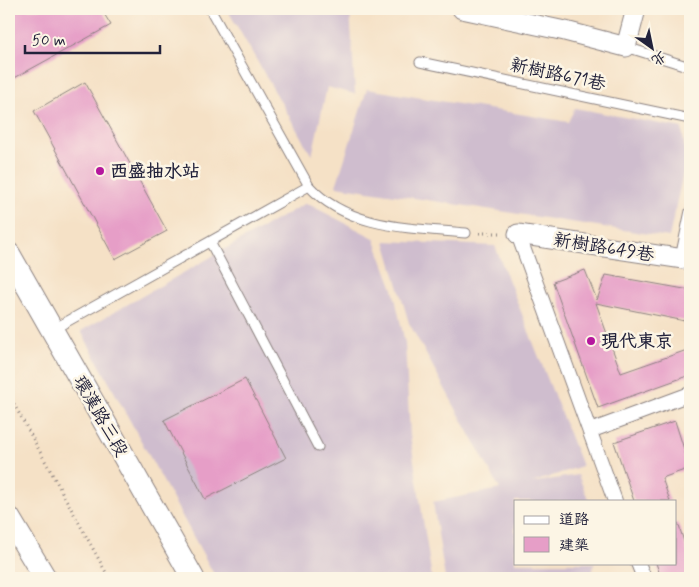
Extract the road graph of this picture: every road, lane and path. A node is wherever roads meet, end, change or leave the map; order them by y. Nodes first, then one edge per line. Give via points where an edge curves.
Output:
1 (210, 9) edge
2 (462, 9) edge
3 (636, 9) edge
4 (626, 47) junction
5 (420, 62) dead end
6 (690, 67) edge
7 (690, 119) edge
8 (309, 186) junction
9 (690, 211) edge
10 (466, 233) joint
11 (518, 234) junction
12 (210, 242) junction
13 (9, 254) edge
14 (685, 259) edge
15 (52, 330) junction
16 (690, 394) edge
17 (9, 395) edge
18 (590, 431) junction
19 (318, 447) dead end
20 (615, 500) edge
21 (9, 518) edge
22 (638, 564) edge
23 (45, 578) edge
24 (109, 578) edge
25 (193, 578) edge
26 (644, 578) edge

1 - 8 lane
2 - 4 street
3 - 4 street
4 - 6 lane
5 - 7 lane, 新樹路671巷
8 - 10 lane via 320,199 344,213 389,226
8 - 12 lane
9 - 14 lane
10 - 11 path
11 - 14 street, 新樹路649巷
11 - 18 street
12 - 15 lane
12 - 19 lane
13 - 15 street, 環漢路三段
15 - 25 street, 環漢路三段
16 - 18 street
17 - 24 path
18 - 20 street
21 - 23 street
22 - 26 street

